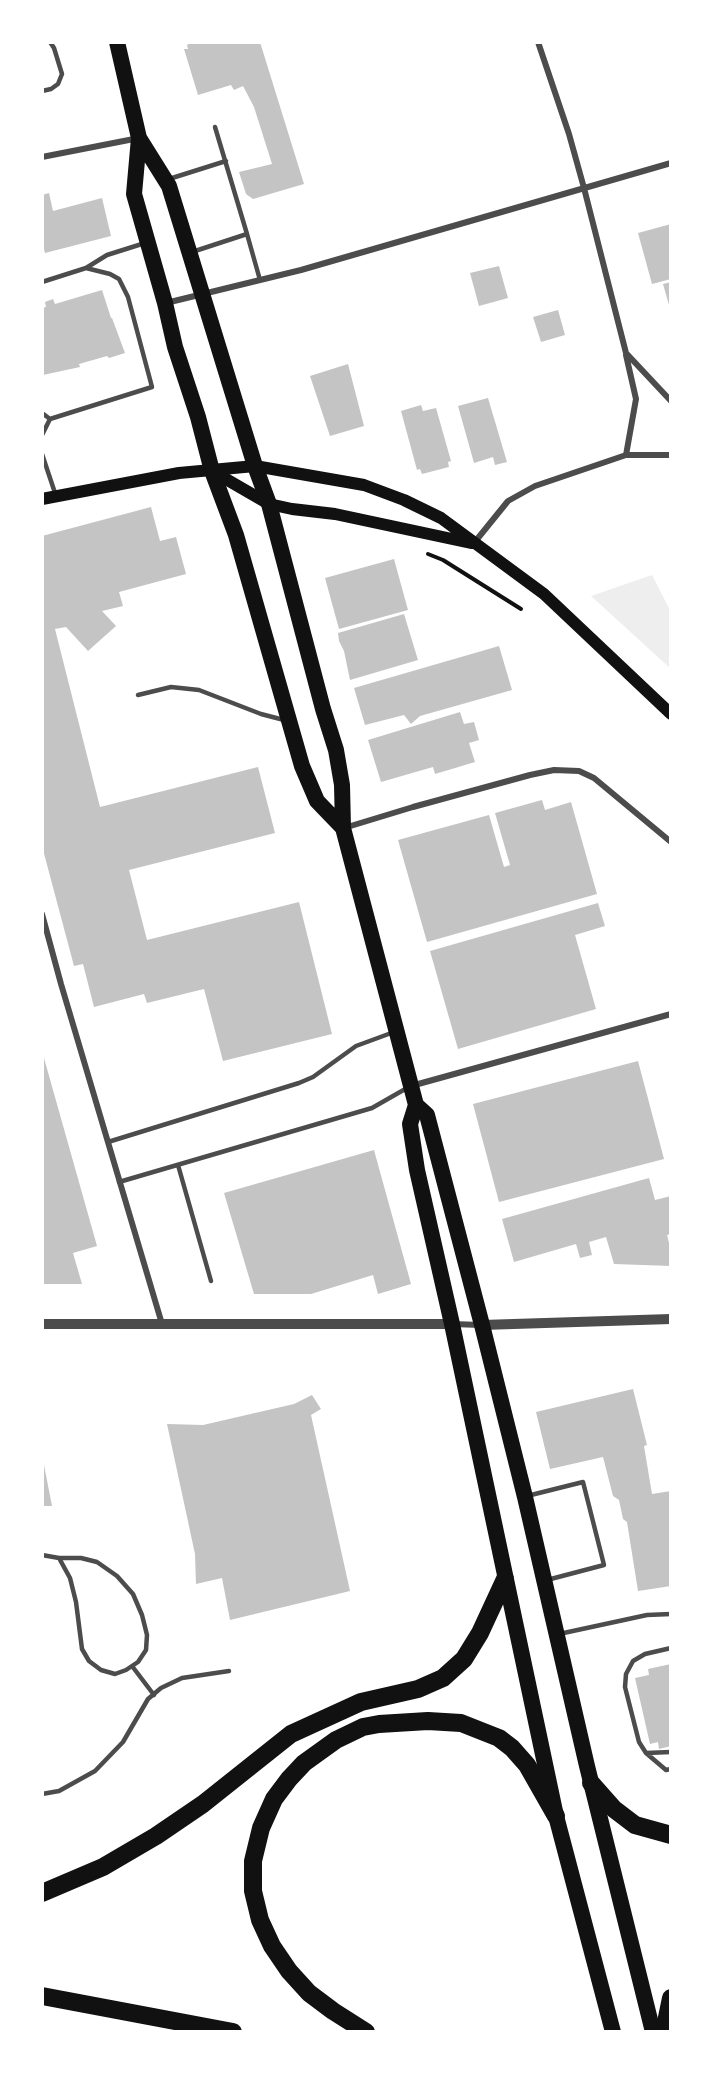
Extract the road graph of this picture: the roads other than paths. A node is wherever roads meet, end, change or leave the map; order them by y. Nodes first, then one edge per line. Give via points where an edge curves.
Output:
1 (50, 42) edge
2 (117, 42) edge
3 (538, 42) edge
4 (42, 91) edge
5 (215, 127) dead end
6 (139, 138) junction
7 (42, 157) edge
8 (226, 161) junction
9 (671, 163) edge
10 (165, 180) junction
11 (584, 188) junction
12 (248, 234) junction
13 (148, 242) junction
14 (189, 252) junction
15 (86, 268) junction
16 (260, 280) junction
17 (42, 282) edge
18 (203, 294) junction
19 (165, 303) junction
20 (626, 352) junction
21 (671, 401) edge
22 (42, 413) edge
23 (50, 419) junction
24 (42, 435) edge
25 (42, 454) edge
26 (671, 454) edge
27 (626, 455) junction
28 (255, 466) junction
29 (212, 471) junction
30 (56, 496) junction
31 (42, 499) edge
32 (268, 504) junction
33 (474, 543) junction
34 (138, 695) dead end
35 (671, 714) edge
36 (289, 722) junction
37 (343, 828) junction
38 (671, 842) edge
39 (42, 914) edge
40 (671, 1014) edge
41 (397, 1031) junction
42 (411, 1086) junction
43 (416, 1105) junction
44 (108, 1142) junction
45 (178, 1165) junction
46 (119, 1182) junction
47 (211, 1281) dead end
48 (671, 1319) edge
49 (42, 1324) edge
50 (162, 1324) junction
51 (452, 1324) junction
52 (482, 1325) junction
53 (525, 1497) junction
54 (42, 1555) edge
55 (58, 1558) junction
56 (505, 1579) junction
57 (545, 1581) junction
58 (671, 1614) edge
59 (558, 1635) junction
60 (671, 1648) edge
61 (132, 1666) junction
62 (229, 1671) dead end
63 (154, 1695) junction
64 (671, 1752) edge
65 (646, 1753) junction
66 (671, 1769) edge
67 (591, 1784) junction
68 (42, 1794) edge
69 (556, 1816) junction
70 (671, 1835) edge
71 (42, 1893) edge
72 (42, 1996) edge
73 (671, 1998) edge
74 (233, 2032) edge
75 (366, 2032) edge
76 (612, 2032) edge
77 (653, 2032) edge
78 (664, 2032) edge

1 - 4 lane via 62,74 58,84
2 - 6 highway
3 - 11 street
5 - 8 lane
6 - 7 street
6 - 10 highway
6 - 13 highway via 134,194
8 - 10 lane
8 - 12 lane
9 - 11 street
10 - 14 highway
11 - 16 street
11 - 20 street
12 - 14 lane
12 - 16 lane
13 - 15 lane via 107,255
13 - 19 highway
14 - 18 highway
15 - 17 lane
15 - 23 lane via 119,279 128,297 152,387
16 - 18 street
18 - 19 street
18 - 28 highway
19 - 29 highway
20 - 21 street
20 - 27 street via 636,399
22 - 23 lane
23 - 24 lane
25 - 30 lane
26 - 27 street
27 - 33 street via 535,486 508,501
28 - 29 main road
28 - 32 highway
28 - 33 main road via 364,485 441,518
29 - 30 main road via 179,473
29 - 32 main road
29 - 36 highway via 236,535
30 - 31 main road
32 - 33 main road
32 - 37 highway via 336,750
33 - 35 main road via 544,594
34 - 36 lane via 171,687 199,690
36 - 37 highway via 317,801
37 - 38 street via 530,775 554,770 579,771 594,778
37 - 41 highway
39 - 44 street
40 - 42 street
41 - 42 highway
41 - 44 lane via 356,1046 299,1083
42 - 43 highway
42 - 45 lane via 372,1108
43 - 51 highway via 410,1124 417,1170
43 - 52 highway via 427,1115
44 - 46 street
45 - 46 lane
45 - 47 lane
46 - 50 street
48 - 52 street
49 - 50 street
50 - 51 street
51 - 52 street
51 - 56 highway
52 - 53 highway
53 - 57 highway
53 - 57 lane via 583,1482 604,1565
54 - 55 lane
55 - 61 lane via 70,1578 82,1649 89,1661 115,1674
55 - 61 lane via 97,1562 134,1594 147,1635 146,1650
56 - 69 highway
56 - 71 highway via 470,1650 443,1678 418,1689 361,1702 291,1734 156,1836 103,1867
57 - 59 highway
58 - 59 lane
59 - 67 highway
60 - 65 lane via 645,1654 633,1661 626,1674 625,1687 636,1731
61 - 63 lane
62 - 63 lane via 183,1678
63 - 68 lane via 123,1742 95,1771 59,1791
64 - 65 lane
65 - 66 lane via 666,1770
67 - 70 highway via 635,1825
67 - 77 highway
69 - 75 highway via 527,1765 512,1748 499,1738 461,1723 428,1721 363,1728 336,1740 289,1779 274,1799 261,1828 253,1861 253,1891 260,1920 272,1946 309,1993
69 - 76 highway
72 - 74 highway
73 - 78 highway

